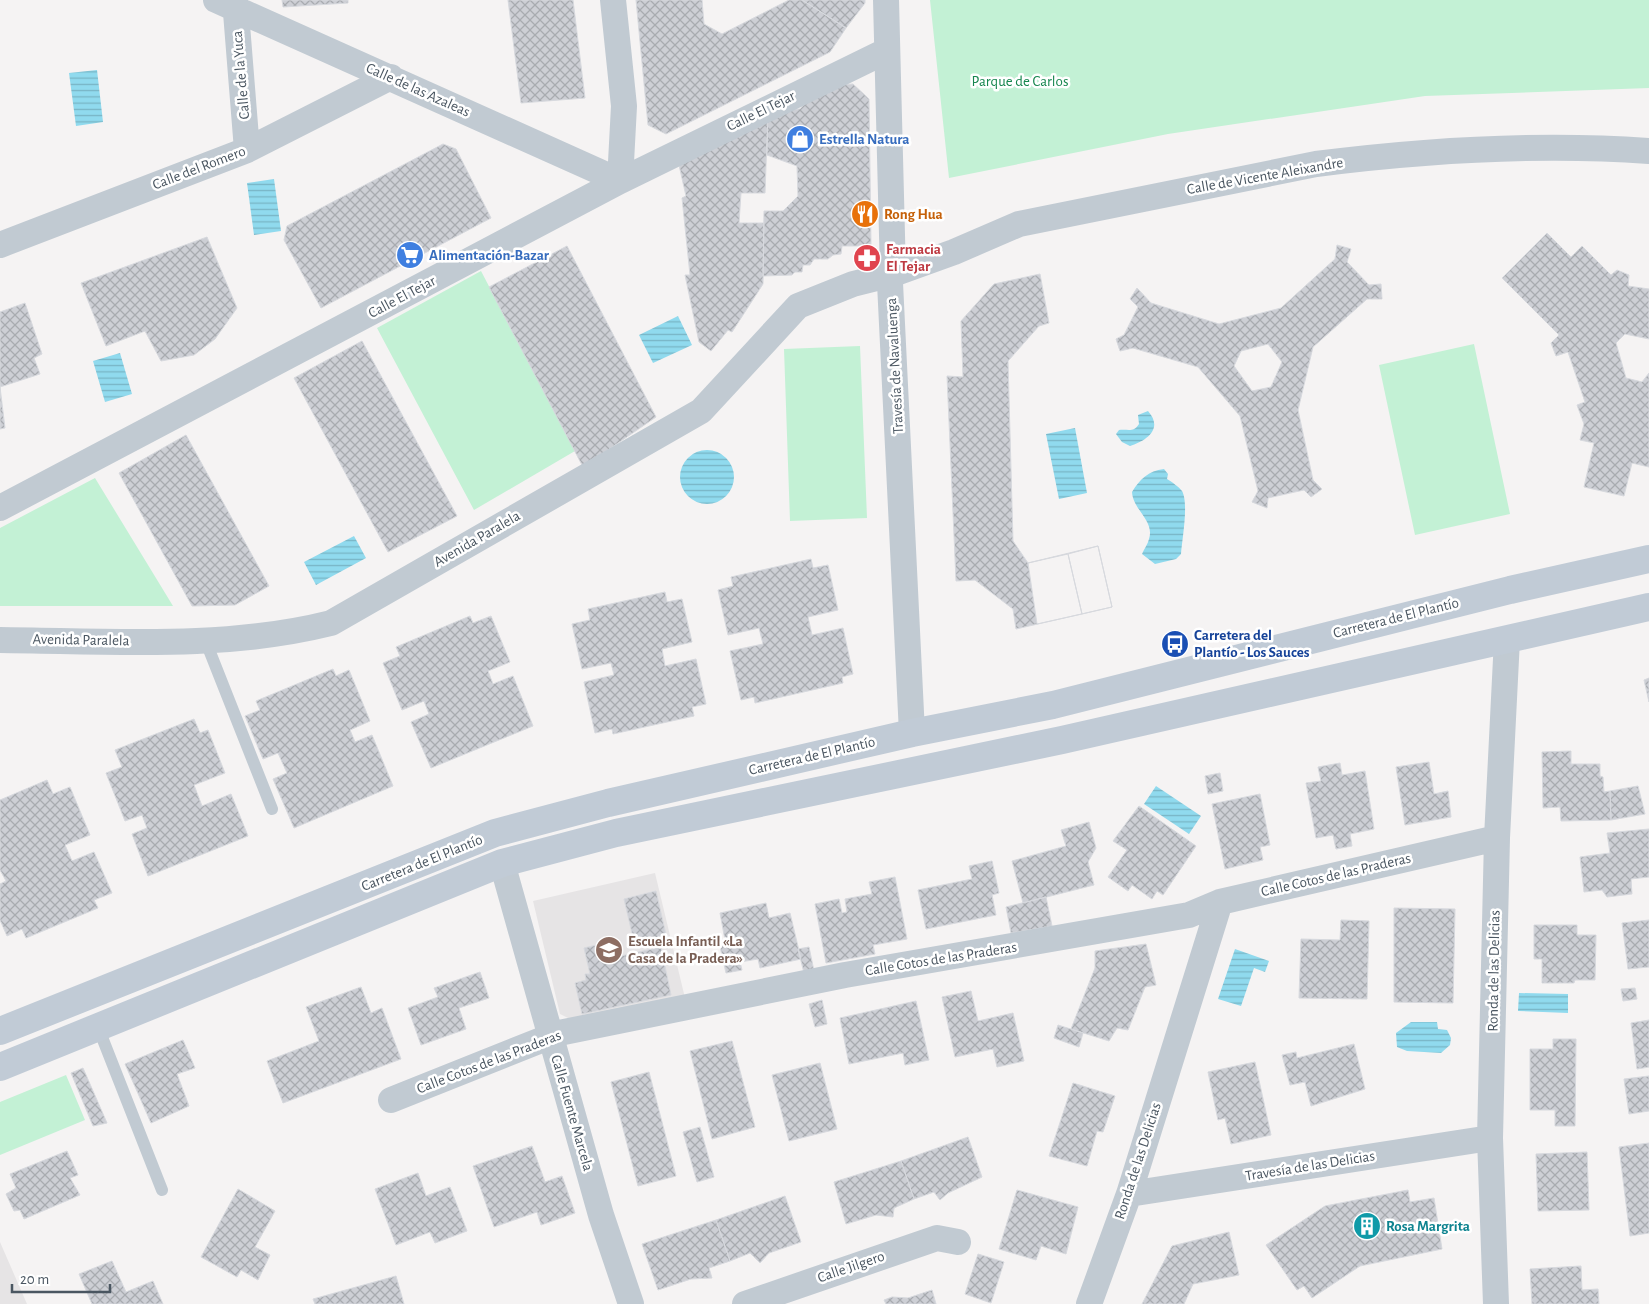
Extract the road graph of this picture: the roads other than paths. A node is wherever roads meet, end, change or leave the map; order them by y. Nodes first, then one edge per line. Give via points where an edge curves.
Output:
1 (613, 0) edge
2 (886, 0) edge
3 (228, 3) edge
4 (886, 51) junction
5 (391, 77) junction
6 (247, 150) junction
7 (1649, 151) edge
8 (620, 181) junction
9 (0, 245) edge
10 (893, 274) junction
11 (0, 508) edge
12 (1649, 559) edge
13 (1649, 607) edge
14 (1507, 639) junction
15 (0, 640) edge
16 (206, 642) junction
17 (912, 733) junction
18 (272, 809) dead end
19 (1497, 838) junction
20 (502, 863) junction
21 (1220, 902) junction
22 (98, 1027) junction
23 (0, 1031) edge
24 (550, 1035) junction
25 (0, 1067) edge
26 (391, 1100) dead end
27 (1490, 1138) junction
28 (162, 1190) dead end
29 (1129, 1194) junction
30 (958, 1242) dead end
31 (631, 1304) edge
32 (745, 1304) edge
33 (1089, 1304) edge
34 (1496, 1304) edge

1 - 8 street via 624,106
2 - 4 street, Travesía de Navaluenga
3 - 5 street, Calle de las Azaleas
3 - 6 street, Calle de la Yuca
4 - 8 street, Calle El Tejar
4 - 10 street, Travesía de Navaluenga
5 - 6 street, Calle del Romero
5 - 8 street, Calle de las Azaleas
6 - 9 street, Calle del Romero
7 - 10 street, Calle de Vicente Aleixandre via 1504,148 1316,164 1019,224
8 - 11 street, Calle El Tejar
10 - 16 street, Avenida Paralela via 853,284 798,306 701,411 330,623 291,633
10 - 17 street, Travesía de Navaluenga via 890,283
12 - 17 street, Carretera de El Plantío via 1500,592 1052,705
13 - 14 street, Carretera de El Plantío
14 - 19 street, Ronda de las Delicias
14 - 20 street, Carretera de El Plantío via 1062,740 616,833
15 - 16 street, Avenida Paralela
16 - 18 lane
17 - 23 street, Carretera de El Plantío via 608,803 495,834
19 - 21 street, Calle Cotos de las Praderas
19 - 27 street, Ronda de las Delicias
20 - 22 street, Carretera de El Plantío
20 - 24 street, Calle Fuente Marcela
21 - 24 street, Calle Cotos de las Praderas via 1189,916 844,975
21 - 29 street, Ronda de las Delicias
22 - 25 street, Carretera de El Plantío
22 - 28 lane
24 - 26 street, Calle Cotos de las Praderas
24 - 31 street, Calle Fuente Marcela via 601,1215
27 - 29 street, Travesía de las Delicias
27 - 34 street, Ronda de las Delicias
29 - 33 street, Ronda de las Delicias
30 - 32 street, Calle Jilgero via 937,1238

